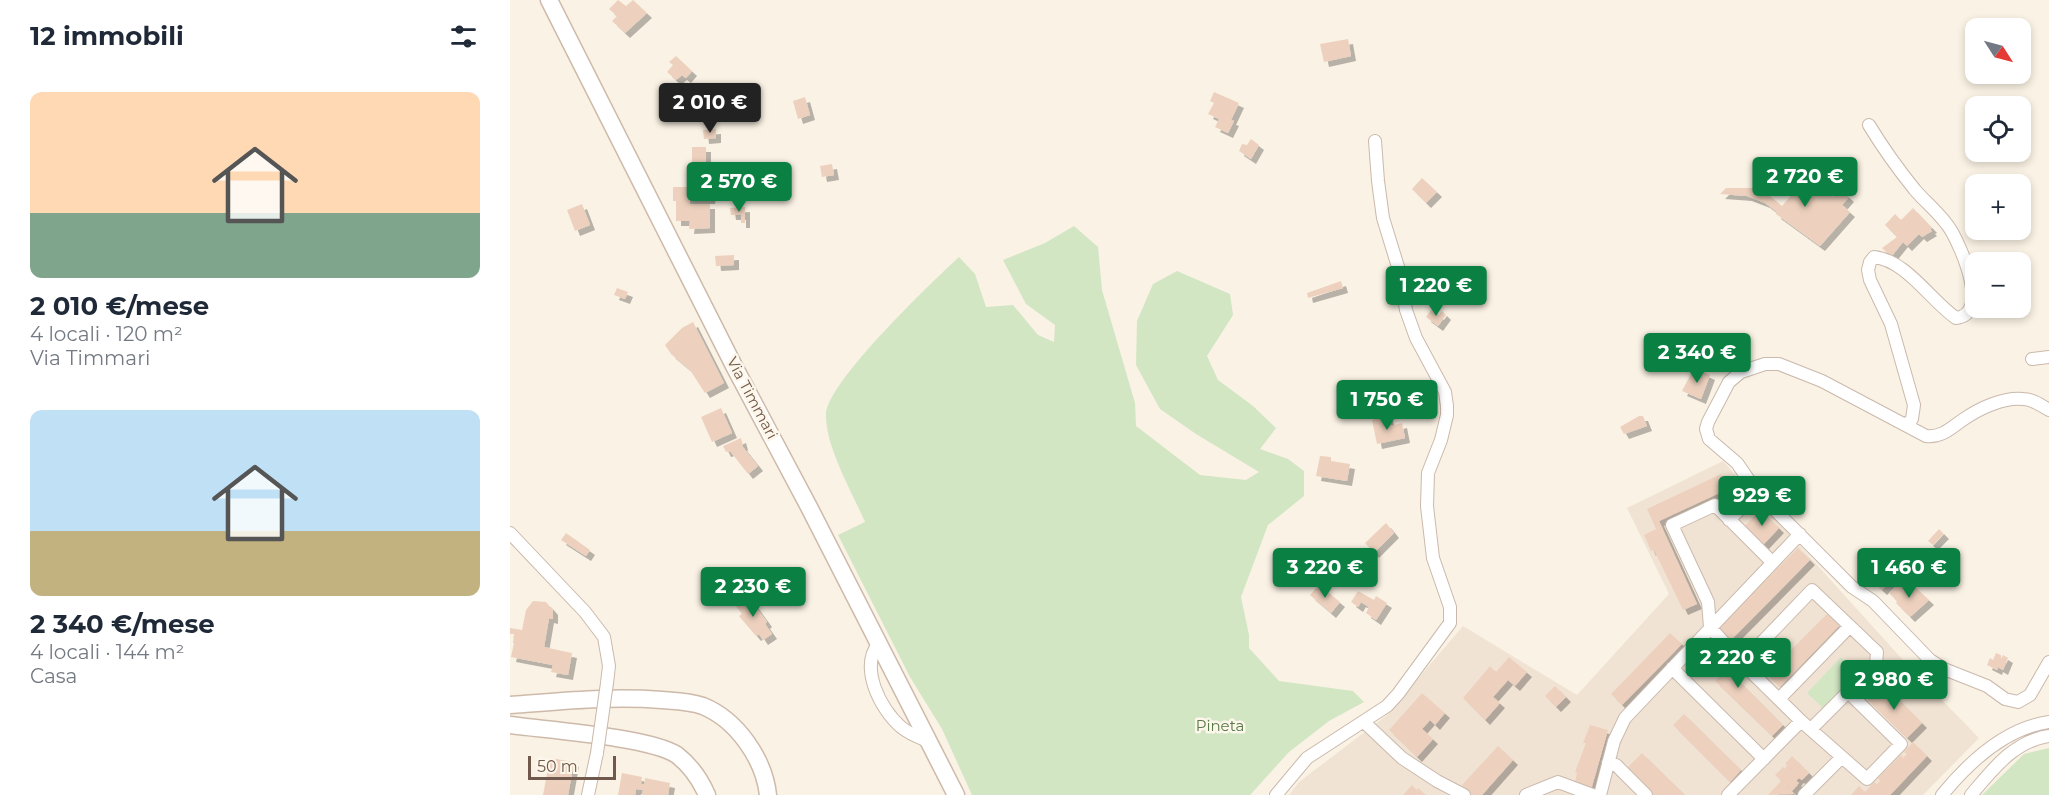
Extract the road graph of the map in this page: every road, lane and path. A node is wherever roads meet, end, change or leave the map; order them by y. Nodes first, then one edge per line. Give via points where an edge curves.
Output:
1 (549, 0) edge
2 (1869, 125) dead end
3 (1375, 141) dead end
4 (2049, 357) edge
5 (2032, 359) dead end
6 (2049, 410) edge
7 (1906, 425) junction
8 (1757, 492) junction
9 (1729, 520) junction
10 (510, 533) edge
11 (1800, 534) junction
12 (1772, 562) junction
13 (1850, 626) junction
14 (1710, 627) junction
15 (879, 643) junction
16 (2049, 662) edge
17 (1742, 663) junction
18 (1672, 668) junction
19 (1849, 693) junction
20 (1779, 699) junction
21 (510, 705) edge
22 (2049, 722) edge
23 (1364, 723) junction
24 (510, 725) edge
25 (1806, 725) junction
26 (2049, 736) edge
27 (930, 742) junction
28 (1842, 757) junction
29 (1764, 759) junction
30 (1608, 763) junction
31 (1642, 794) edge
32 (588, 795) edge
33 (707, 795) edge
34 (768, 795) edge
35 (956, 795) edge
36 (1276, 795) edge
37 (1464, 795) edge
38 (1526, 795) edge
39 (1593, 795) edge
40 (1599, 795) edge
41 (1728, 795) edge
42 (1804, 795) edge
43 (1942, 795) edge
44 (1971, 795) edge

1 - 15 main road, Via Timmari
2 - 7 street via 1910,183 1952,232 1972,284 1971,305 1956,318 1892,263 1878,257 1870,262 1870,280 1891,324 1914,405 1912,419
3 - 23 street via 1383,218 1406,310 1447,399 1447,415 1428,473 1427,506 1433,558 1450,615 1448,627 1398,694
4 - 5 street
6 - 7 street via 2030,400 2013,399 1978,411 1933,437
7 - 8 street via 1822,381 1779,364 1741,372 1725,389 1708,422 1707,435 1737,462
8 - 9 street
8 - 11 street
9 - 12 street
9 - 14 street via 1715,505 1672,525 1707,602
10 - 32 street, bridge via 604,637 609,666
11 - 12 street
11 - 16 street via 1852,587 1873,601 1930,660 1944,669 2018,702 2030,695
12 - 14 street
13 - 17 street via 1812,590
13 - 19 street via 1877,652 1876,664
13 - 20 street
14 - 17 street
14 - 18 street
15 - 27 main road, Via Timmari
15 - 27 street via 870,658 876,689 900,727
17 - 20 street
18 - 29 street
18 - 30 street via 1622,723
19 - 25 street
19 - 28 street via 1900,744 1867,779
20 - 25 street
21 - 34 main road via 632,697 682,700 703,706 725,720 756,755
22 - 43 street via 2014,732 1994,744
23 - 36 street via 1307,758
23 - 37 street via 1402,758
24 - 33 main road via 657,747 675,754 687,765
25 - 28 street
25 - 29 street
26 - 44 street via 2014,749
27 - 35 main road, Via Timmari
28 - 42 street
29 - 41 street
30 - 31 street via 1616,765
30 - 40 street
38 - 39 street via 1557,782

